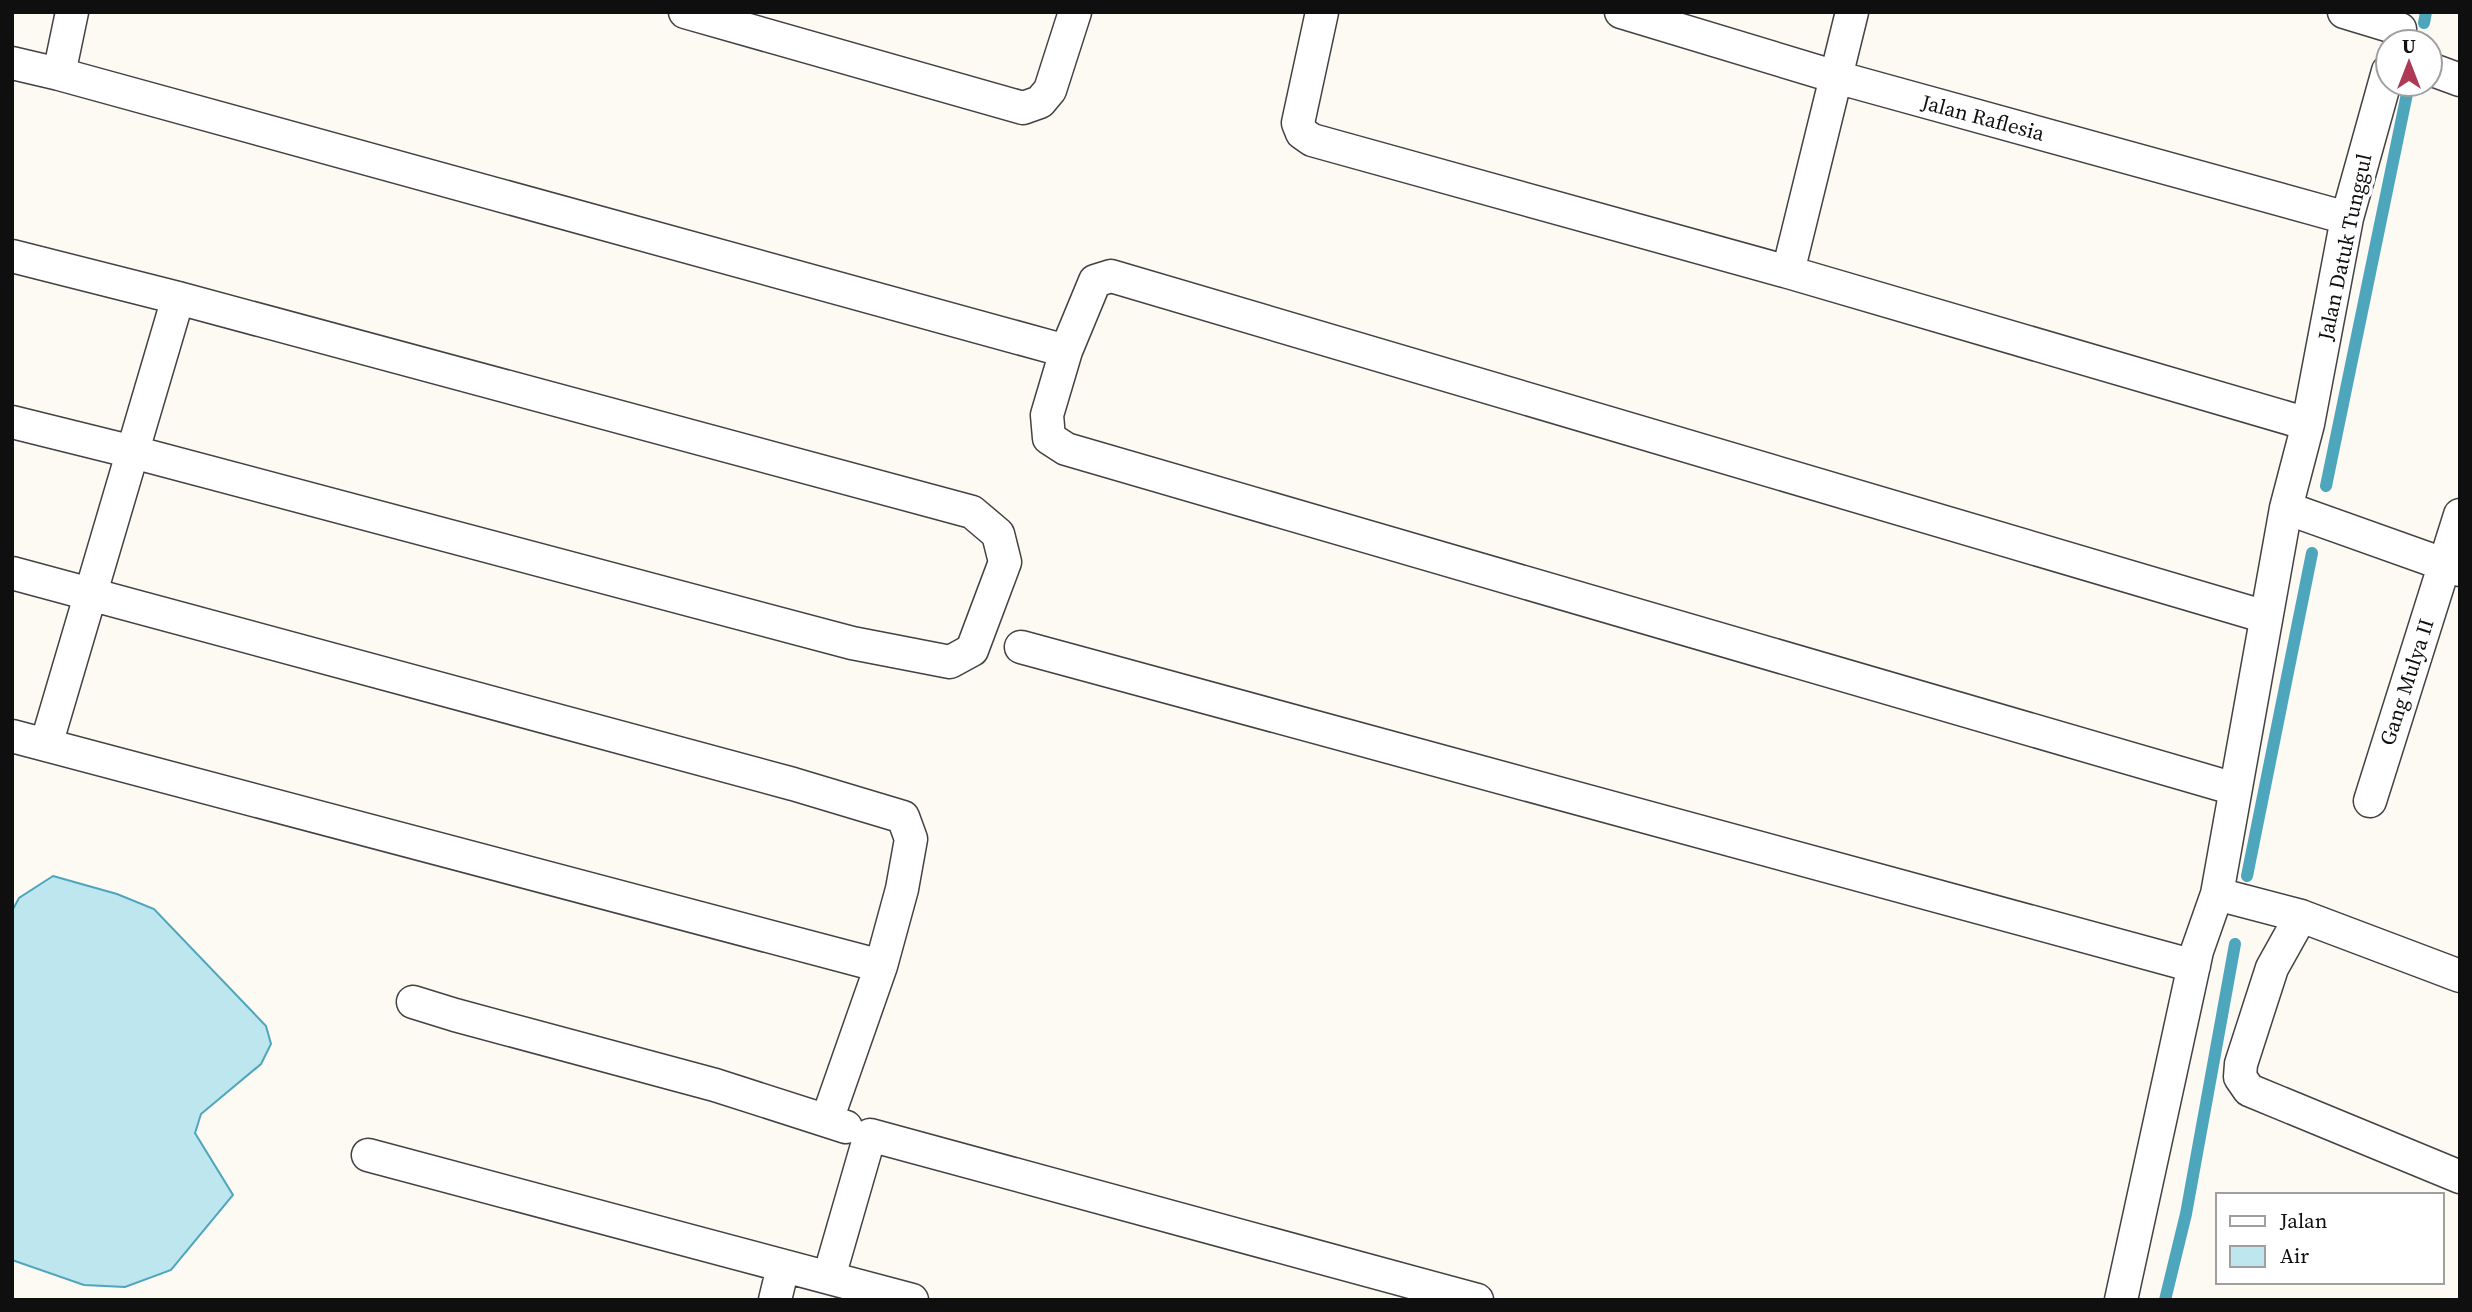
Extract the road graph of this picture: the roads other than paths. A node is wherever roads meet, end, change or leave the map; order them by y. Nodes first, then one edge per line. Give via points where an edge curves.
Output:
1 (72, 12) edge
2 (685, 12) edge
3 (1075, 12) edge
4 (1322, 12) edge
5 (1621, 12) edge
6 (1852, 12) edge
7 (2344, 12) edge
8 (2400, 28) edge
9 (12, 63) edge
10 (59, 74) junction
11 (1836, 77) junction
12 (2380, 98) edge
13 (2347, 218) junction
14 (12, 256) edge
15 (1788, 272) junction
16 (178, 298) junction
17 (1066, 351) junction
18 (12, 422) edge
19 (2308, 424) junction
20 (133, 452) junction
21 (2286, 508) junction
22 (2460, 515) edge
23 (2452, 567) edge
24 (12, 573) edge
25 (91, 595) junction
26 (2266, 617) junction
27 (1021, 647) dead end
28 (12, 736) edge
29 (46, 745) junction
30 (2235, 789) junction
31 (2370, 801) dead end
32 (2217, 894) junction
33 (2301, 916) junction
34 (881, 966) junction
35 (2194, 966) junction
36 (2460, 976) edge
37 (413, 1002) dead end
38 (827, 1120) junction
39 (870, 1135) junction
40 (368, 1155) dead end
41 (2460, 1177) edge
42 (783, 1267) junction
43 (830, 1277) junction
44 (775, 1300) edge
45 (912, 1300) edge
46 (1478, 1300) edge
47 (2121, 1300) edge

1 - 10 street
2 - 3 street via 1023,108 1040,102 1050,90
4 - 15 street via 1298,123 1312,140
5 - 11 street, Jalan Raflesia
6 - 11 street
7 - 8 street
9 - 10 street
10 - 17 street
11 - 13 street, Jalan Raflesia
11 - 15 street
12 - 13 street, Jalan Datuk Tunggul
13 - 19 street, Jalan Datuk Tunggul
14 - 16 street
15 - 19 street
16 - 20 street
16 - 20 street via 972,512 998,534 1005,562 972,650 950,662 852,643
17 - 26 street via 1095,281 1111,276
17 - 30 street via 1047,415 1049,438 1066,449
18 - 20 street
19 - 21 street, Jalan Datuk Tunggul
20 - 25 street
21 - 23 street
21 - 26 street, Jalan Datuk Tunggul
22 - 23 street, Gang Mulya II
23 - 31 street, Gang Mulya II
24 - 25 street
25 - 29 street
25 - 34 street via 903,817 911,839
26 - 30 street, Jalan Datuk Tunggul
27 - 35 street
28 - 29 street
29 - 34 street
30 - 32 street, Jalan Datuk Tunggul
32 - 33 street
32 - 35 street, Jalan Datuk Tunggul
33 - 36 street
33 - 41 street via 2272,968 2240,1077 2249,1090
34 - 38 street
35 - 47 street, Jalan Datuk Tunggul
37 - 38 street
38 - 39 street
39 - 43 street
39 - 46 street
40 - 42 street
42 - 43 street
42 - 44 street
43 - 45 street

